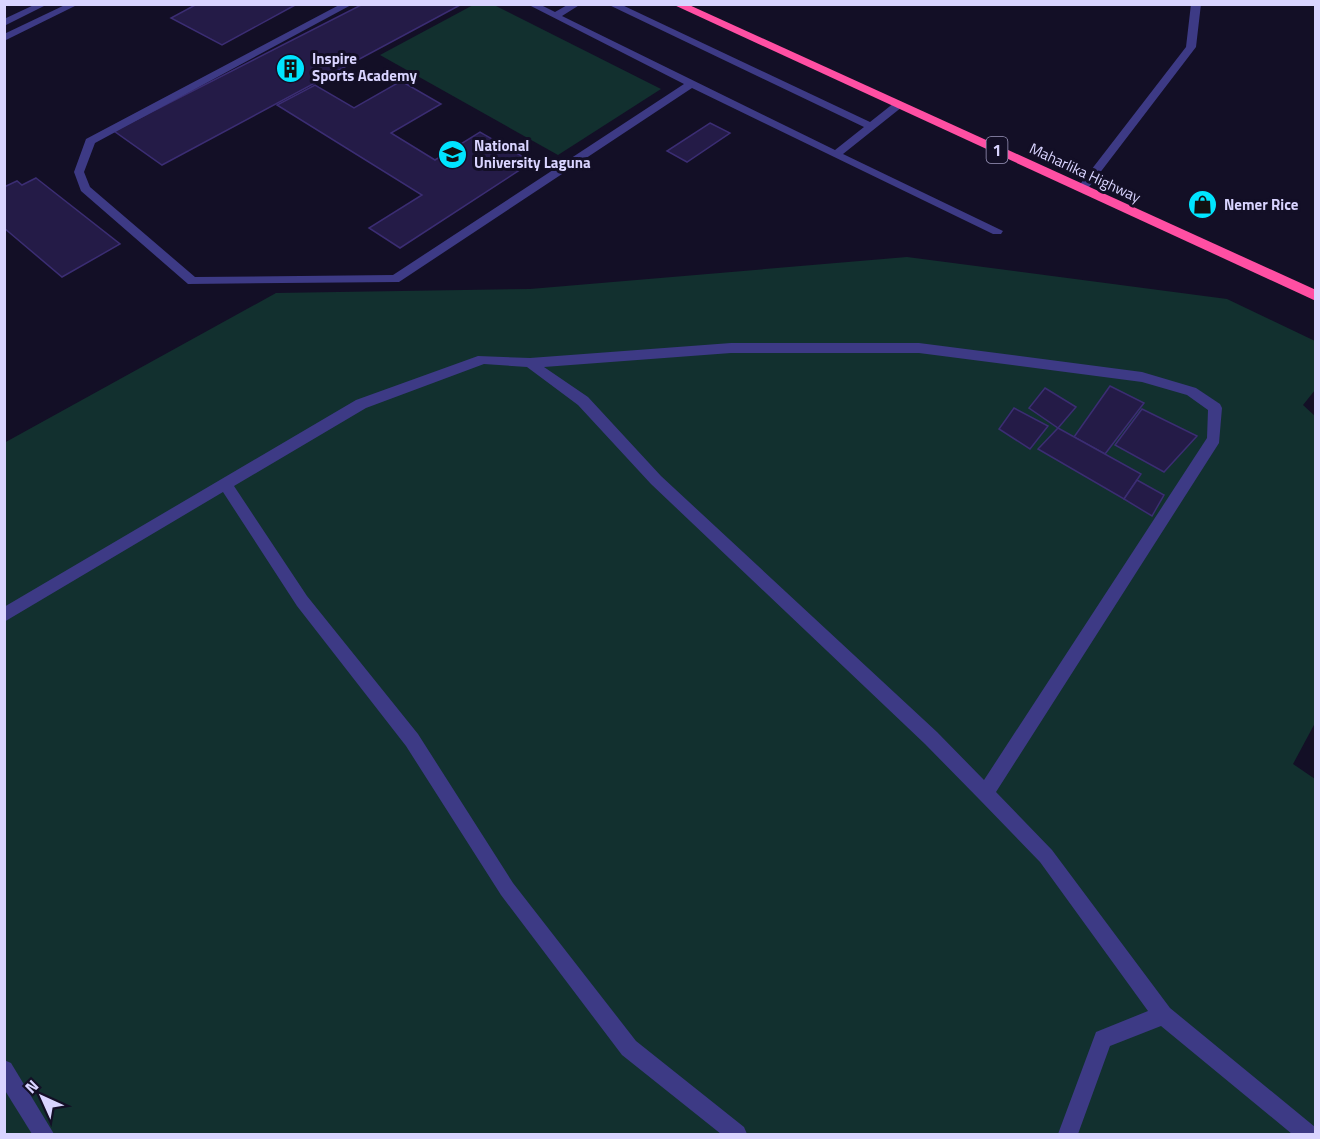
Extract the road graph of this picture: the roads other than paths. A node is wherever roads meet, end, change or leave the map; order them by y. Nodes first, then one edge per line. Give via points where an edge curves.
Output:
1 (44, 4) edge
2 (75, 4) edge
3 (350, 4) edge
4 (531, 4) edge
5 (577, 4) edge
6 (611, 4) edge
7 (677, 4) edge
8 (1196, 4) edge
9 (555, 16) junction
10 (4, 23) edge
11 (4, 38) edge
12 (691, 84) junction
13 (898, 105) junction
14 (871, 127) junction
15 (836, 155) junction
16 (1082, 189) junction
17 (997, 231) dead end
18 (1316, 296) edge
19 (531, 363) junction
20 (225, 483) junction
21 (4, 615) edge
22 (985, 793) junction
23 (1163, 1015) junction
24 (4, 1070) edge
25 (44, 1134) edge
26 (737, 1134) edge
27 (1068, 1134) edge
28 (1308, 1134) edge

1 - 10 street
2 - 11 street
3 - 12 street via 90,141 79,172 84,189 192,281 395,279
4 - 9 street
5 - 9 street
6 - 14 street
7 - 13 highway, Maharlika Highway / 1
8 - 16 street via 1191,47
9 - 12 street
12 - 15 street
13 - 14 street
13 - 16 highway, Maharlika Highway / 1
14 - 15 street
15 - 17 street
16 - 18 highway, Maharlika Highway / 1
19 - 20 street via 483,359 361,404
19 - 22 street via 583,401 656,480 932,738
19 - 22 street via 731,348 919,348 1142,377 1191,391 1215,408 1214,439
20 - 21 street
20 - 26 street via 302,601 412,740 507,889 629,1048
22 - 23 street via 1046,856
23 - 27 street via 1103,1039
23 - 28 street
24 - 25 street

